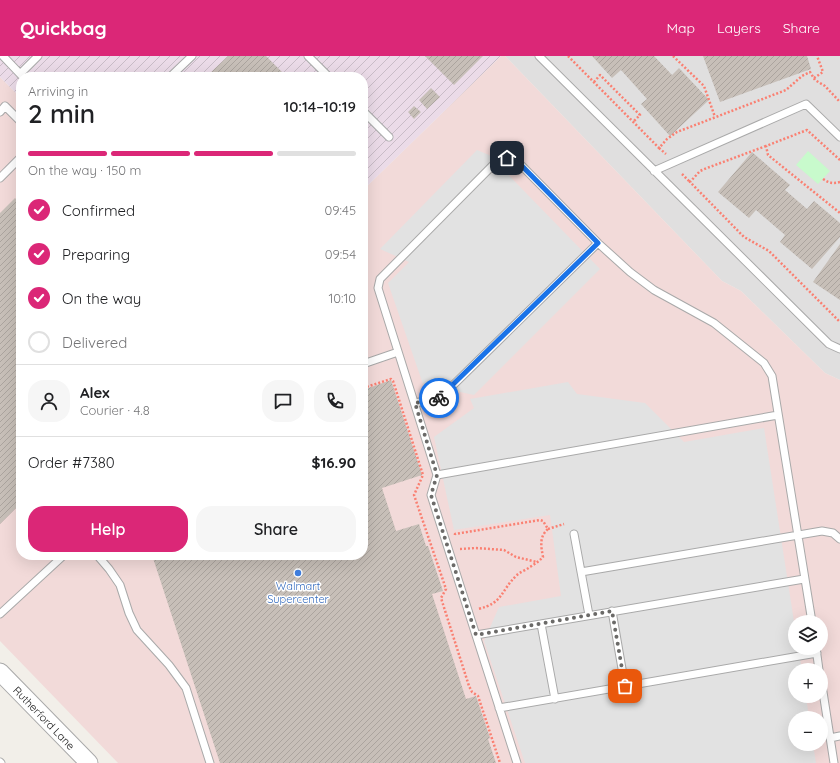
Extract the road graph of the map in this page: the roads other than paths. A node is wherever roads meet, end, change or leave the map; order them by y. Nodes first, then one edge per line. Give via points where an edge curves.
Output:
1 (3, 56) edge
2 (38, 56) edge
3 (192, 56) edge
4 (308, 56) edge
5 (539, 56) edge
6 (19, 72) edge
7 (25, 72) edge
8 (175, 72) edge
9 (324, 72) edge
10 (0, 112) edge
11 (368, 116) edge
12 (16, 117) edge
13 (390, 137) dead end
14 (840, 137) edge
15 (16, 162) edge
16 (654, 171) junction
17 (0, 178) edge
18 (598, 243) junction
19 (840, 349) edge
20 (398, 352) junction
21 (368, 362) edge
22 (415, 403) junction
23 (778, 415) junction
24 (437, 475) junction
25 (574, 534) dead end
26 (798, 535) junction
27 (840, 539) edge
28 (59, 560) edge
29 (102, 560) edge
30 (581, 572) junction
31 (804, 579) junction
32 (612, 611) junction
33 (0, 614) edge
34 (589, 615) junction
35 (811, 615) edge
36 (541, 624) junction
37 (476, 635) junction
38 (794, 655) edge
39 (0, 672) edge
40 (625, 686) junction
41 (555, 699) junction
42 (825, 703) edge
43 (499, 708) junction
44 (840, 736) edge
45 (830, 738) junction
46 (89, 763) edge
47 (210, 763) edge
48 (517, 763) edge
49 (834, 763) edge

1 - 6 lane
2 - 7 lane
3 - 8 lane
4 - 9 lane
5 - 16 lane
10 - 12 lane via 5,106
11 - 13 lane
14 - 16 lane via 806,104
15 - 17 lane
16 - 19 lane via 829,344
18 - 20 lane via 520,164 507,158 495,163 380,279 378,288
18 - 22 lane via 440,398
18 - 23 lane via 654,290 714,323 764,363 772,376
20 - 21 lane
20 - 22 lane
22 - 24 lane
23 - 24 lane
23 - 26 lane
24 - 37 lane via 431,495
25 - 30 lane
26 - 27 lane via 822,531 832,533
26 - 30 lane
26 - 31 lane
28 - 33 lane
29 - 47 lane via 120,586 137,630 169,664 186,688
30 - 34 lane
31 - 32 lane
31 - 35 lane
32 - 34 lane
32 - 40 lane
34 - 36 lane
36 - 37 lane
36 - 41 lane
37 - 43 lane
38 - 40 lane
39 - 46 street, Rutherford Lane
40 - 41 lane
41 - 43 lane
42 - 45 lane
43 - 48 lane
44 - 45 lane
45 - 49 lane

